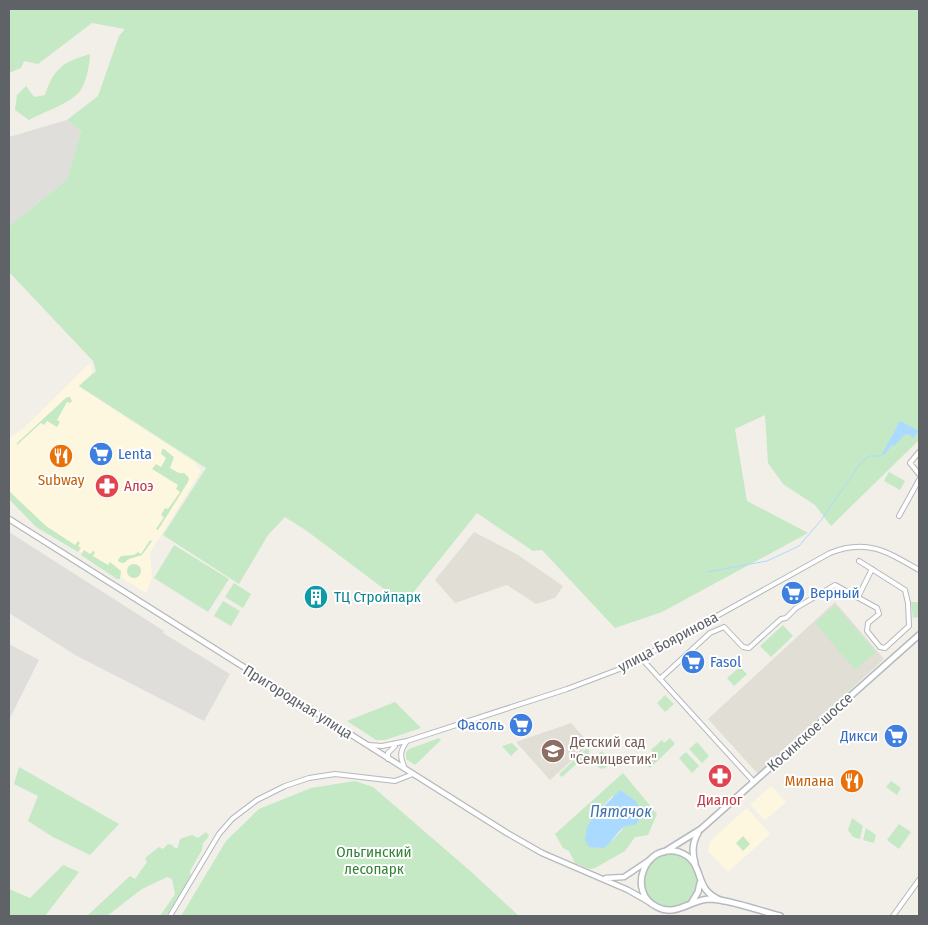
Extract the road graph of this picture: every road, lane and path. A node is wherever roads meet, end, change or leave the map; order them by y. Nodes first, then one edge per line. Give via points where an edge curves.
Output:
1 (919, 452) edge
2 (919, 474) edge
3 (919, 480) edge
4 (899, 516) dead end
5 (9, 519) edge
6 (859, 561) dead end
7 (872, 569) junction
8 (919, 570) edge
9 (858, 596) junction
10 (919, 635) edge
11 (641, 658) junction
12 (660, 678) junction
13 (407, 741) junction
14 (365, 744) junction
15 (396, 744) junction
16 (388, 759) junction
17 (406, 770) junction
18 (413, 774) junction
19 (754, 782) junction
20 (702, 829) junction
21 (664, 852) junction
22 (649, 860) junction
23 (699, 872) junction
24 (592, 875) junction
25 (919, 880) edge
26 (723, 901) junction
27 (687, 905) junction
28 (654, 906) junction
29 (170, 916) edge
30 (780, 916) edge
31 (893, 916) edge

1 - 2 street via 910,463
3 - 4 street
5 - 14 street, Пригородная улица
6 - 7 street
7 - 9 street
7 - 9 street via 905,590 909,626 885,648 880,647 866,628 879,614 878,610
8 - 11 street, улица Бояринова via 880,549 860,546 830,553
9 - 12 street via 839,586 831,586 781,619 747,648 722,627 710,633
10 - 19 main road, Косинское шоссе
11 - 12 street
11 - 13 street, улица Бояринова via 567,689
12 - 19 street
13 - 15 street, улица Бояринова
13 - 17 street via 400,758
14 - 15 street, улица Бояринова
14 - 16 street, Пригородная улица
15 - 16 street via 388,753
16 - 17 street, Пригородная улица
17 - 18 street, Пригородная улица
18 - 24 street, Пригородная улица via 524,844
18 - 29 street via 395,781 326,775 285,786 256,800 219,834
19 - 20 main road, Косинское шоссе
20 - 21 main road, Косинское шоссе
20 - 23 main road, Косинское шоссе via 693,844
21 - 22 main road
21 - 23 main road via 681,853 691,859
22 - 24 street via 624,877 610,879
22 - 28 main road via 641,876 641,887
23 - 26 main road via 702,886
23 - 27 main road via 698,892
24 - 28 street, Пригородная улица via 628,890
25 - 31 street
26 - 27 main road via 696,901
26 - 30 main road
27 - 28 main road via 671,911

